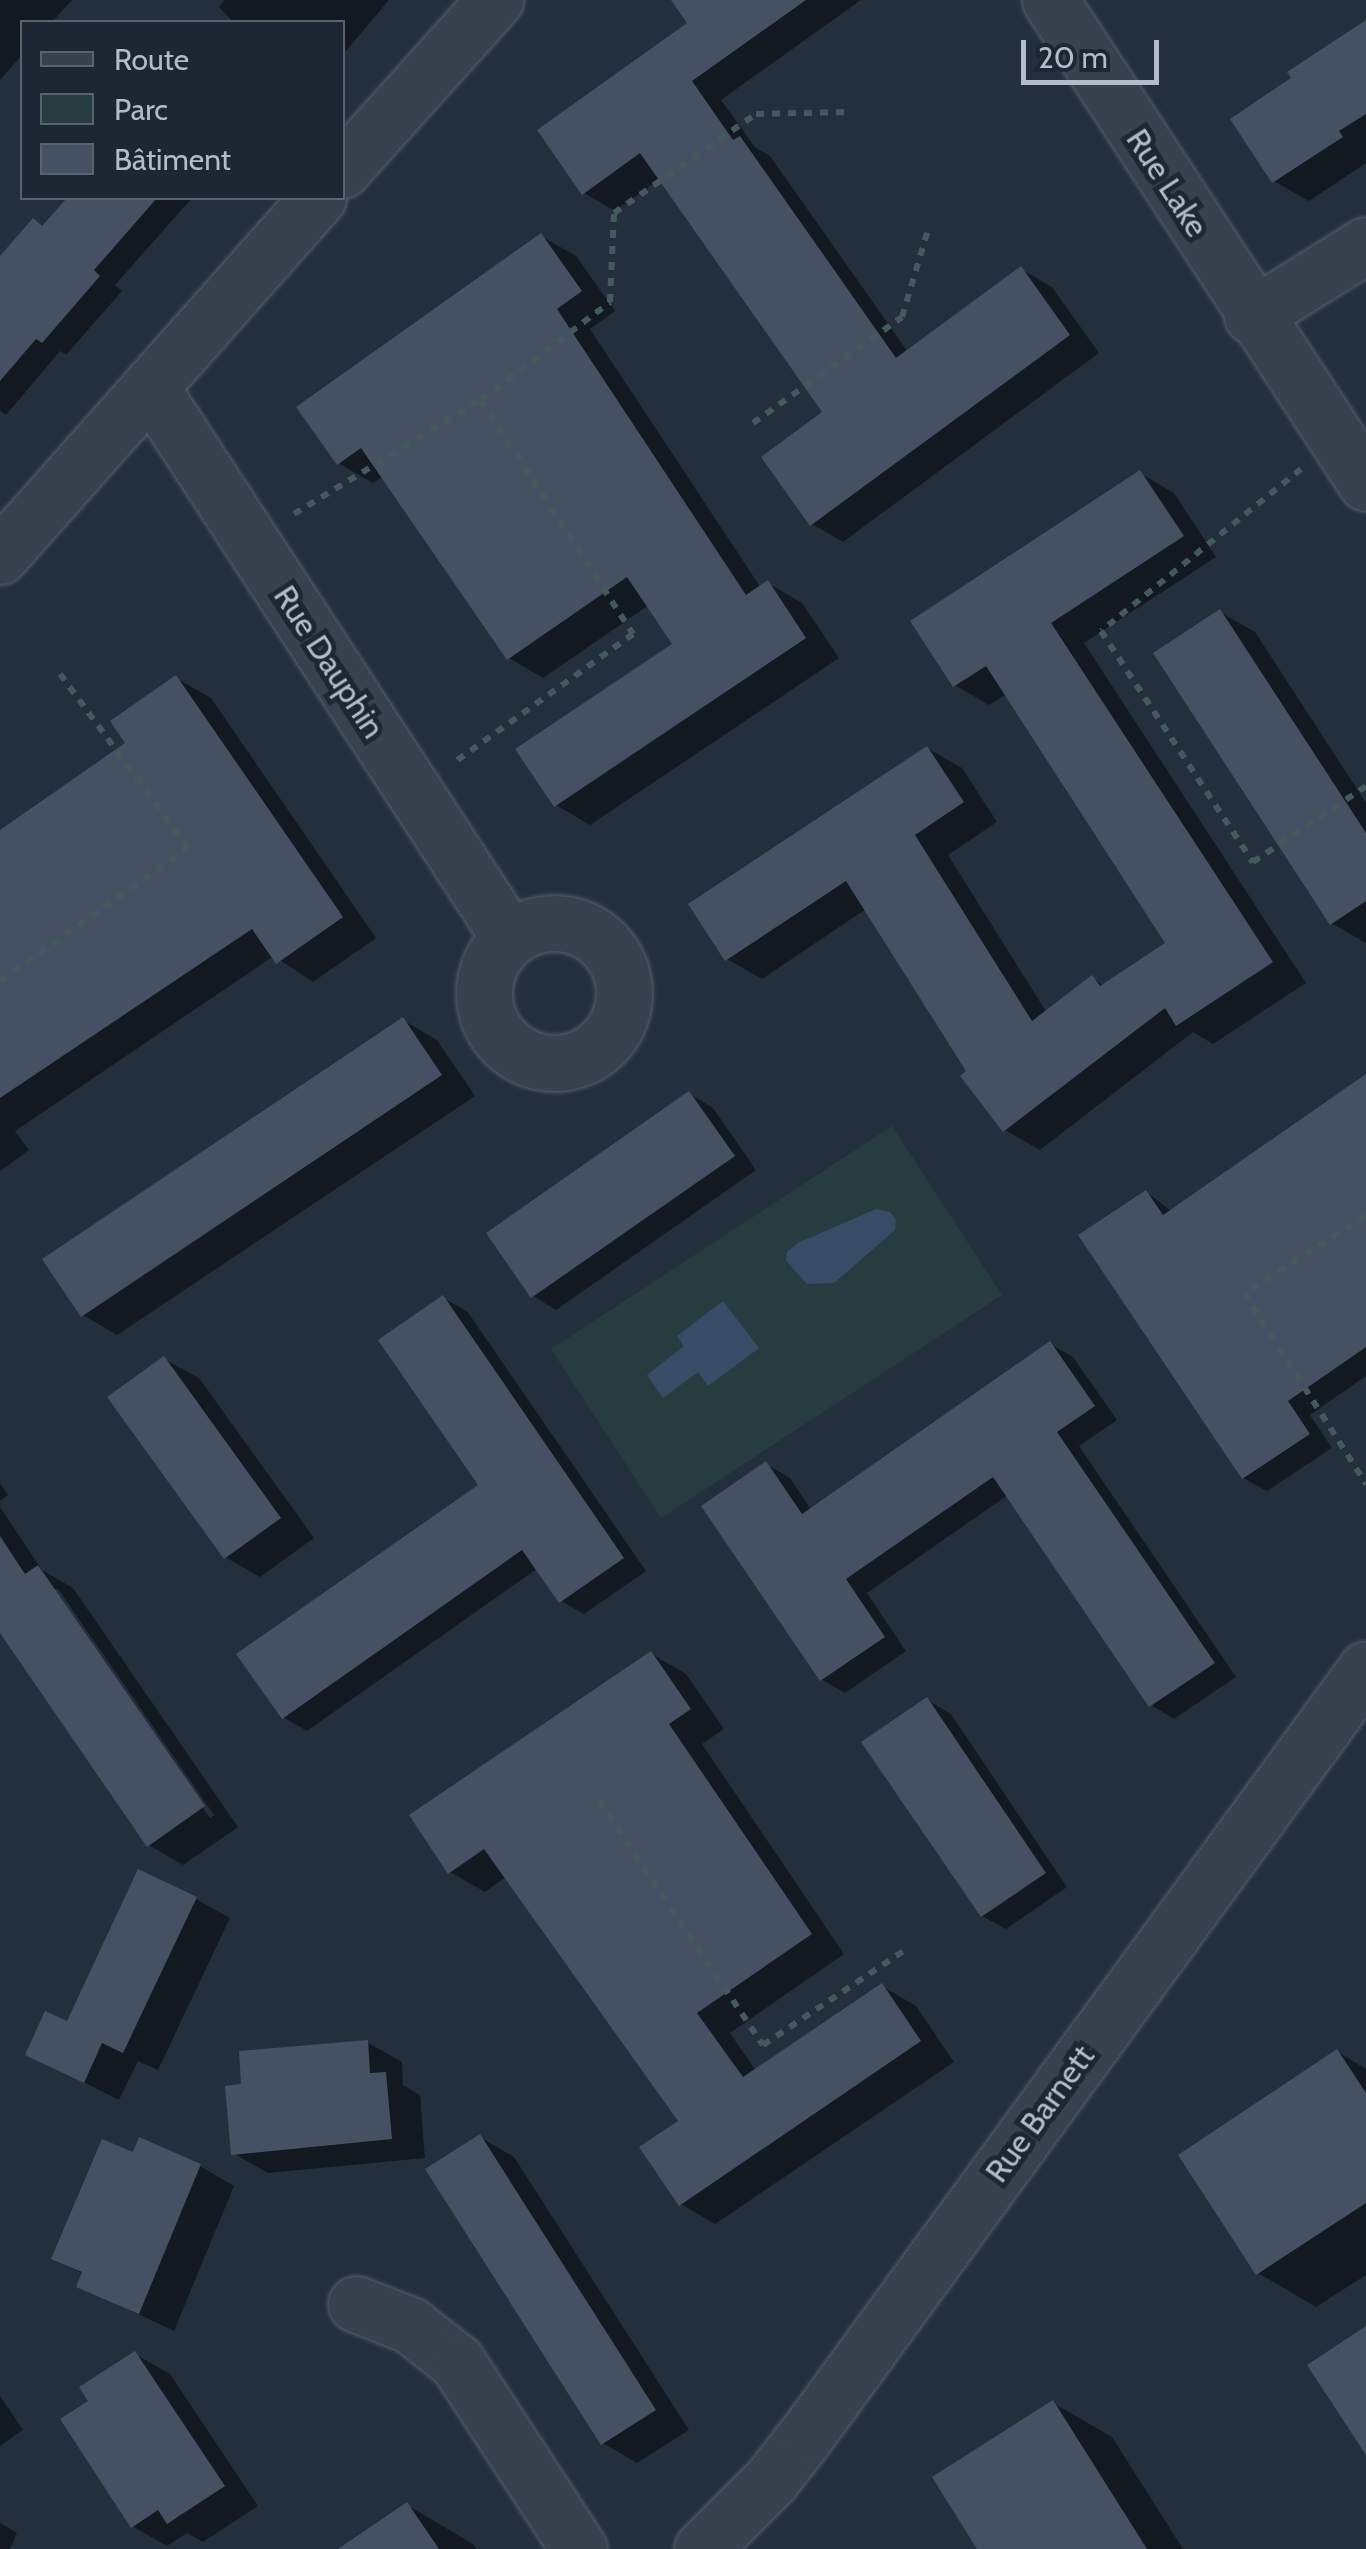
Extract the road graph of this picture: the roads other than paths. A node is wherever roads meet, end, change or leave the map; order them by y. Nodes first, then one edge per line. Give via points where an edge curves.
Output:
1 (495, 0) edge
2 (1050, 0) edge
3 (345, 167) edge
4 (316, 200) edge
5 (1366, 245) edge
6 (1252, 316) junction
7 (150, 386) junction
8 (1351, 461) edge
9 (0, 556) edge
10 (510, 937) dead end
11 (1366, 1669) edge
12 (356, 2304) dead end
13 (579, 2549) edge
14 (702, 2549) edge

1 - 3 street
2 - 6 street, Rue Lake
4 - 7 street
5 - 6 street
6 - 8 street, Rue Lake
7 - 9 street
7 - 10 street, Rue Dauphin
11 - 14 street, Rue Barnett via 807,2434
12 - 13 street via 410,2325 458,2362

